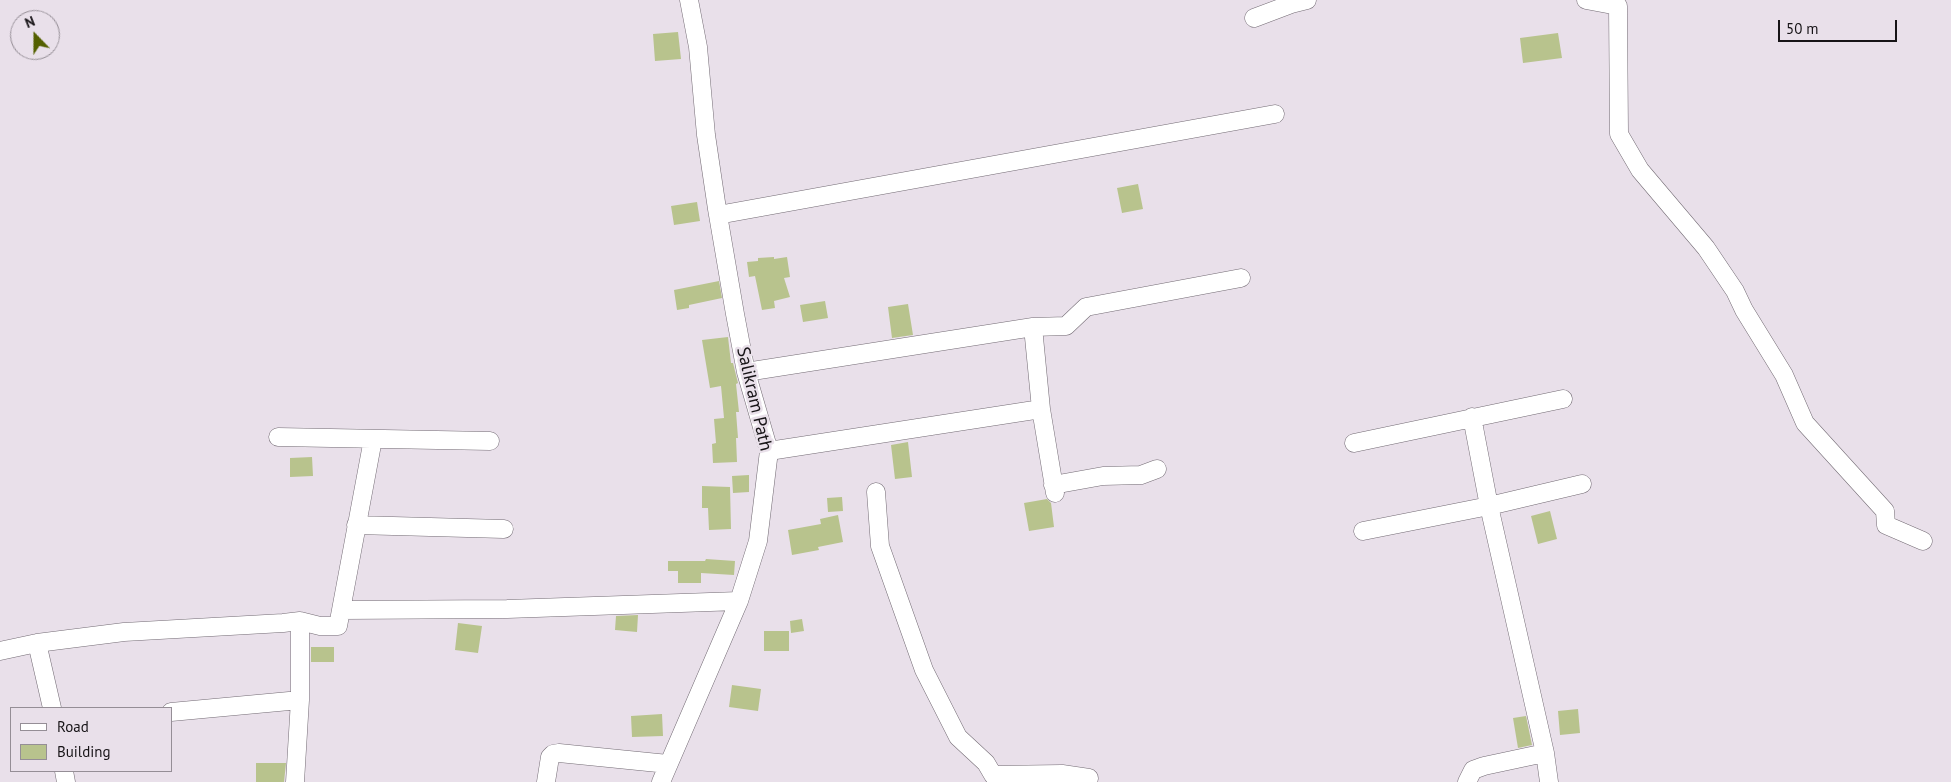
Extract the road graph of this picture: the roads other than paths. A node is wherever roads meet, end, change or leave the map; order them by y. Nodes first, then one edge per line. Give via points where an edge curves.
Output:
1 (690, 0) edge
2 (1306, 0) edge
3 (1586, 0) edge
4 (1254, 18) dead end
5 (1275, 114) dead end
6 (718, 215) junction
7 (1241, 278) dead end
8 (1033, 327) junction
9 (746, 372) junction
10 (1563, 399) dead end
11 (1041, 409) junction
12 (1472, 417) junction
13 (278, 437) dead end
14 (373, 439) junction
15 (490, 441) dead end
16 (1354, 443) dead end
17 (769, 451) junction
18 (1157, 469) dead end
19 (1582, 484) dead end
20 (876, 492) dead end
21 (1489, 506) junction
22 (356, 525) junction
23 (504, 529) dead end
24 (1363, 531) dead end
25 (1923, 541) dead end
26 (739, 601) junction
27 (341, 610) junction
28 (300, 621) junction
29 (37, 643) junction
30 (0, 651) edge
31 (300, 700) junction
32 (52, 707) edge
33 (172, 712) edge
34 (1545, 753) junction
35 (668, 764) junction
36 (992, 778) edge
37 (295, 782) edge
38 (546, 782) edge
39 (661, 782) edge
40 (1088, 782) edge
41 (1466, 782) edge
42 (1549, 782) edge

1 - 6 street, Salikram Path
2 - 4 street
3 - 25 street via 1618,6 1620,134 1640,170 1706,248 1735,291 1784,375 1805,423 1885,511 1886,525
5 - 6 street
6 - 9 street, Salikram Path
7 - 8 street via 1086,307 1066,326
8 - 9 street
8 - 11 street
9 - 17 street, Salikram Path
10 - 12 street
11 - 17 street
11 - 18 street via 1054,489 1103,476 1141,475
12 - 16 street
12 - 21 street
13 - 14 street
14 - 15 street
14 - 22 street
17 - 26 street, Salikram Path via 758,541
19 - 21 street
20 - 36 street via 880,546 924,670 958,737 986,763
21 - 24 street
21 - 34 street
22 - 23 street
22 - 27 street
26 - 27 street via 507,610
26 - 35 street, Salikram Path
27 - 28 street via 338,626
28 - 29 street via 124,632
28 - 31 street
29 - 30 street
29 - 32 street
31 - 33 street
31 - 37 street
34 - 41 street via 1473,770
34 - 42 street
35 - 38 street via 559,753 550,757
35 - 39 street, Salikram Path
36 - 40 street via 1062,774 1089,778

